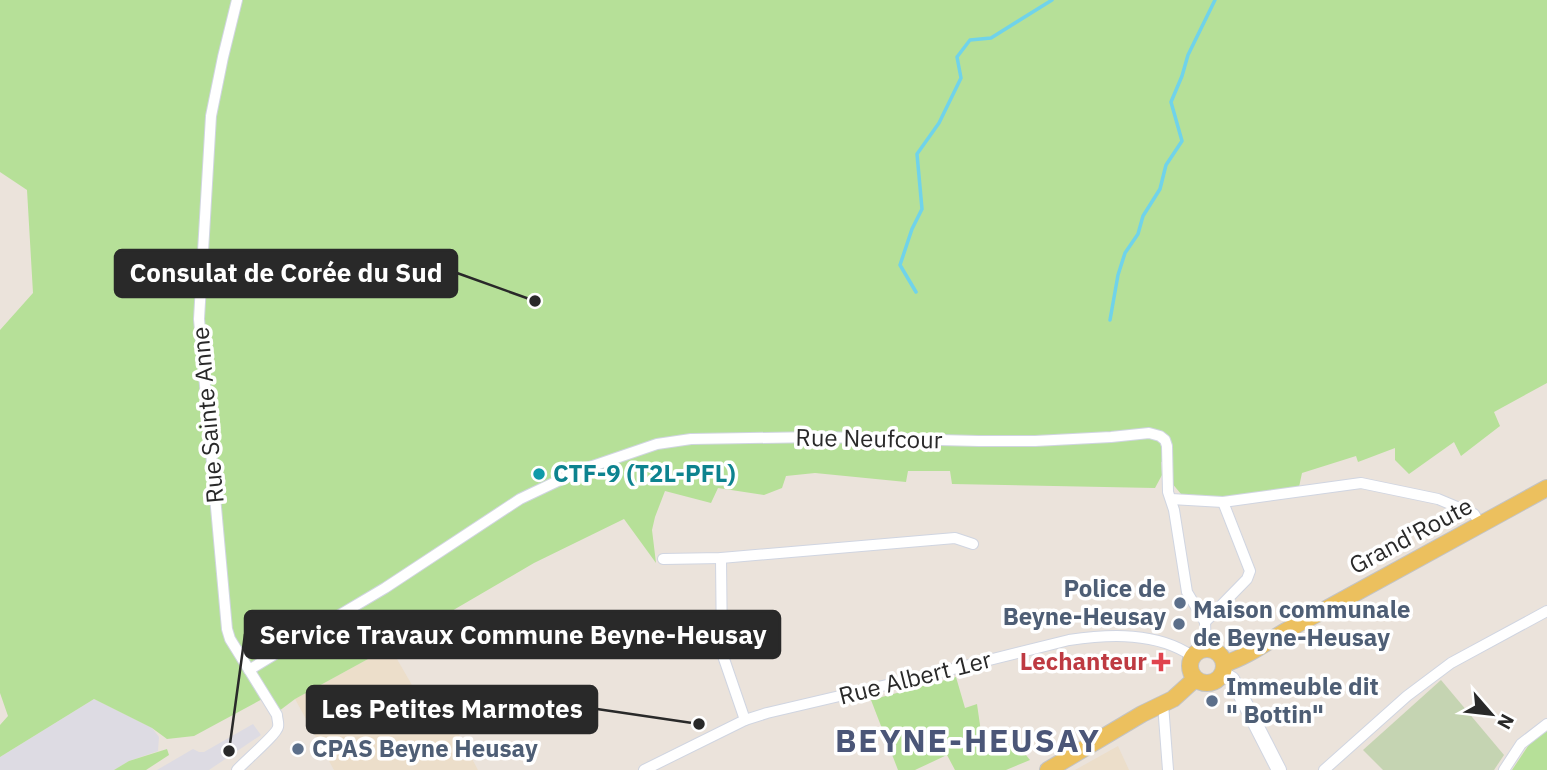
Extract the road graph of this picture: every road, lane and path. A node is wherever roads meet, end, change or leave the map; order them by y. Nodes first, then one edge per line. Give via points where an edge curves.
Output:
1 (237, 0) edge
2 (1547, 488) edge
3 (1171, 499) junction
4 (1223, 502) junction
5 (1481, 524) junction
6 (973, 544) dead end
7 (721, 558) junction
8 (663, 559) dead end
9 (1547, 611) edge
10 (1205, 622) junction
11 (1199, 653) junction
12 (1225, 668) junction
13 (249, 670) junction
14 (1195, 679) junction
15 (1163, 704) junction
16 (745, 720) junction
17 (1547, 724) edge
18 (670, 758) junction
19 (237, 770) edge
20 (644, 770) edge
21 (677, 770) edge
22 (1048, 770) edge
23 (1168, 770) edge
24 (1279, 770) edge
25 (1324, 770) edge
26 (1504, 770) edge

1 - 13 street, Rue Sainte Anne via 211,116 199,319 227,629
2 - 5 main road, Grand'Route
3 - 4 street
3 - 10 street, Rue Neufcour via 1187,592
3 - 13 street, Rue Neufcour via 1166,444 1149,433 979,442 819,437 691,439 657,444 581,470 520,499 385,589
4 - 5 street via 1361,483 1438,499 1474,514
4 - 10 street via 1250,571
5 - 12 main road, Grand'Route
6 - 7 street via 955,538
7 - 8 street
7 - 16 street via 722,653
9 - 25 street via 1451,663
10 - 11 street
11 - 12 main road via 1214,650
11 - 14 main road via 1189,668
11 - 16 street, Rue Albert 1er via 1152,638 1093,636
12 - 14 main road, Grand'Route via 1210,682
12 - 24 street
13 - 19 street, Rue Sainte Anne via 277,715 278,727
14 - 15 main road, Grand'Route
15 - 22 main road, Grand'Route
15 - 23 street
16 - 18 street, Rue Albert 1er
17 - 26 street via 1521,744
18 - 20 street, Rue Albert 1er
18 - 21 street

